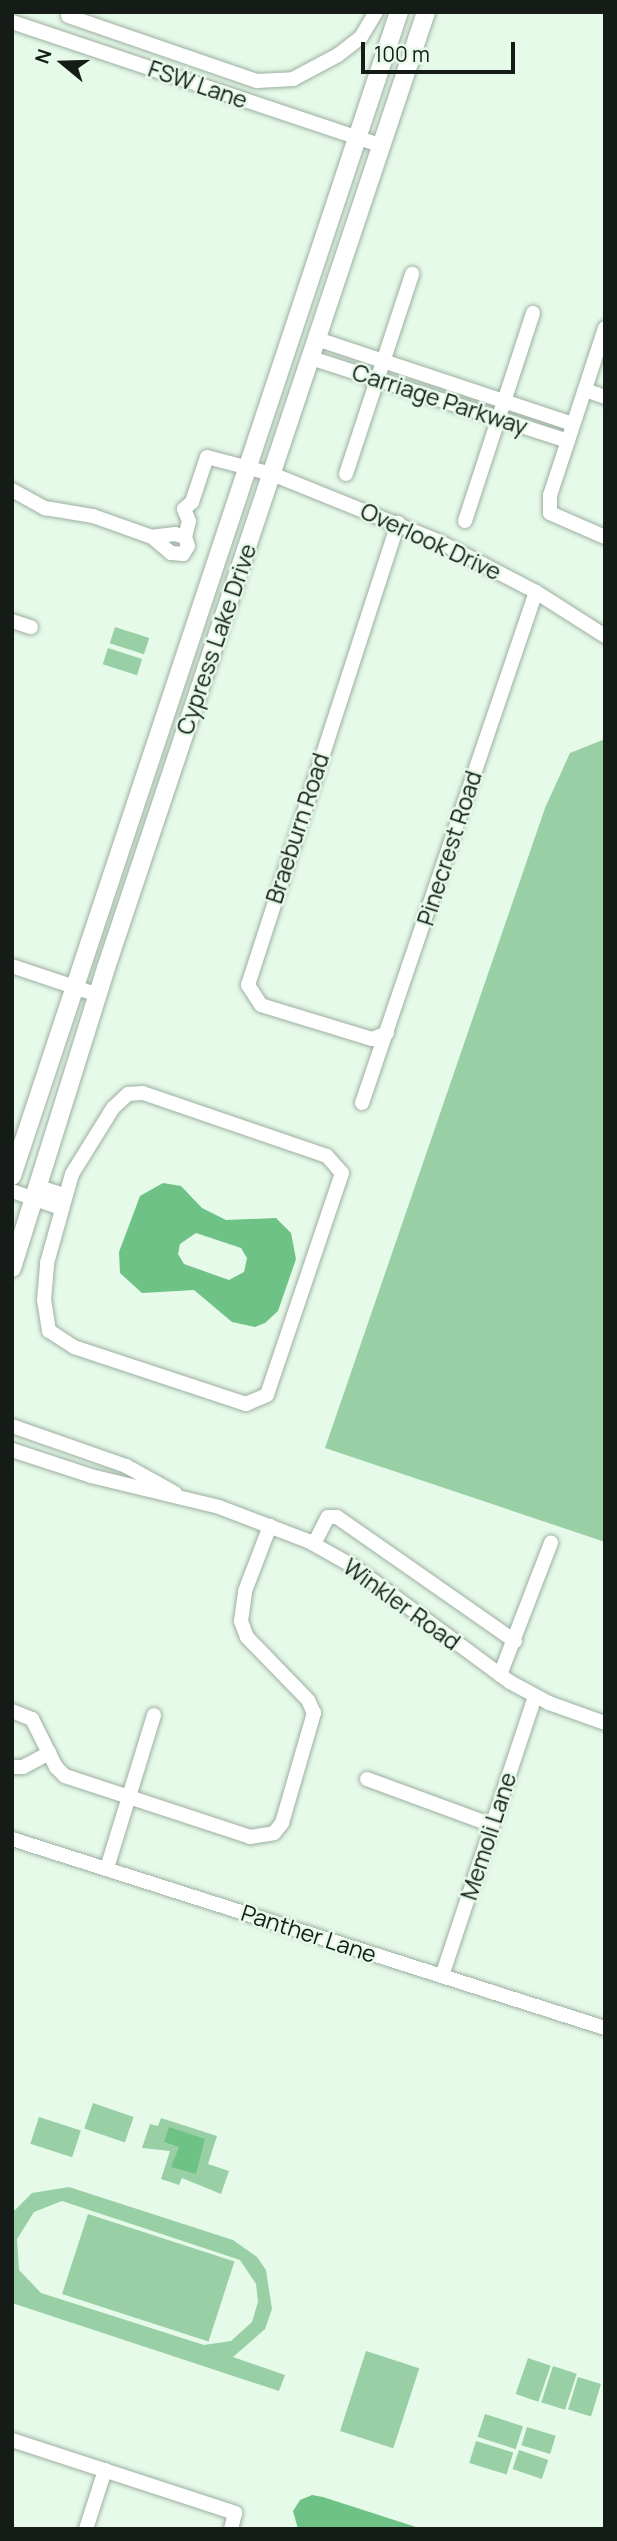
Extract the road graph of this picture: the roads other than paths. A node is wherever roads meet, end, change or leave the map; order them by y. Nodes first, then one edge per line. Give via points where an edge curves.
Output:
1 (376, 12) edge
2 (399, 12) edge
3 (426, 12) edge
4 (68, 16) dead end
5 (22, 20) edge
6 (167, 51) junction
7 (160, 72) junction
8 (358, 138) junction
9 (383, 146) junction
10 (412, 274) dead end
11 (533, 313) dead end
12 (605, 328) edge
13 (317, 339) junction
14 (311, 358) junction
15 (383, 360) junction
16 (377, 379) junction
17 (584, 390) junction
18 (605, 397) edge
19 (504, 400) junction
20 (498, 418) junction
21 (573, 424) junction
22 (568, 441) junction
23 (247, 470) junction
24 (272, 474) junction
25 (346, 474) dead end
26 (12, 489) edge
27 (465, 521) dead end
28 (398, 523) junction
29 (605, 537) edge
30 (536, 592) junction
31 (12, 621) edge
32 (31, 627) dead end
33 (605, 636) edge
34 (160, 722) junction
35 (185, 731) junction
36 (12, 966) edge
37 (73, 987) junction
38 (98, 995) junction
39 (387, 1033) junction
40 (362, 1103) dead end
41 (12, 1175) edge
42 (12, 1191) edge
43 (37, 1193) junction
44 (64, 1202) junction
45 (12, 1268) edge
46 (12, 1426) edge
47 (12, 1450) edge
48 (192, 1502) junction
49 (270, 1525) junction
50 (551, 1543) dead end
51 (314, 1544) junction
52 (515, 1641) junction
53 (500, 1675) junction
54 (535, 1696) junction
55 (12, 1711) edge
56 (154, 1715) dead end
57 (605, 1723) edge
58 (50, 1753) junction
59 (12, 1767) edge
60 (367, 1779) dead end
61 (127, 1798) junction
62 (492, 1825) junction
63 (12, 1839) edge
64 (107, 1868) junction
65 (442, 1976) junction
66 (605, 2028) edge
67 (12, 2440) edge
68 (105, 2470) junction
69 (86, 2529) edge
70 (232, 2529) edge

1 - 6 street via 361,37 293,79 257,81
2 - 8 main road, Cypress Lake Drive
3 - 9 main road, Cypress Lake Drive
4 - 6 street
5 - 7 street, FSW Lane
6 - 7 street
7 - 8 street, FSW Lane
8 - 9 street, FSW Lane
8 - 23 main road, Cypress Lake Drive
9 - 13 main road, Cypress Lake Drive
10 - 15 street
11 - 19 street
12 - 17 street
13 - 14 main road, Cypress Lake Drive
13 - 15 street, Carriage Parkway
14 - 16 street, Carriage Parkway
14 - 24 main road, Cypress Lake Drive
15 - 16 street
15 - 19 street, Carriage Parkway
16 - 20 street, Carriage Parkway
16 - 25 street
17 - 18 street
17 - 21 street
19 - 20 street
19 - 21 street, Carriage Parkway
20 - 22 street, Carriage Parkway
20 - 27 street
21 - 22 street
22 - 29 street via 550,495 550,513
23 - 24 street, Overlook Drive
23 - 26 street, Overlook Drive via 207,457 192,502 184,509 189,521 185,537 152,537 93,516 45,508
23 - 34 main road, Cypress Lake Drive
24 - 28 street, Overlook Drive
24 - 35 main road, Cypress Lake Drive
28 - 30 street, Overlook Drive
28 - 39 street, Braeburn Road via 248,985 261,1004 372,1039
30 - 33 street, Overlook Drive
30 - 39 street, Pinecrest Road
31 - 32 street
34 - 35 street
34 - 37 main road, Cypress Lake Drive
35 - 38 main road, Cypress Lake Drive
36 - 37 street
37 - 38 street
37 - 41 main road, Cypress Lake Drive
38 - 43 main road, Cypress Lake Drive
39 - 40 street, Pinecrest Road
42 - 43 street
43 - 44 street
43 - 45 main road, Cypress Lake Drive
44 - 44 street via 47,1263 44,1300 49,1331 74,1347 246,1404 267,1395 342,1173 337,1163 143,1093 128,1094 113,1108 72,1174
46 - 48 street, Winkler Road via 126,1466
47 - 48 street, Winkler Road
48 - 49 street, Winkler Road
49 - 51 street, Winkler Road
49 - 61 street via 245,1591 241,1621 247,1637 308,1700 314,1713 282,1823 274,1833 256,1839
50 - 52 street
51 - 52 street via 328,1517 337,1517
51 - 53 street, Winkler Road via 353,1566
52 - 53 street
53 - 54 street, Winkler Road
54 - 57 street, Winkler Road
54 - 62 street, Memoli Lane
55 - 58 street via 32,1719
56 - 61 street
58 - 59 street
58 - 61 street via 65,1776
60 - 62 street
61 - 64 street
62 - 65 street, Memoli Lane
63 - 64 street, Panther Lane
64 - 65 street, Panther Lane
65 - 66 street, Panther Lane
67 - 68 street
68 - 69 street
68 - 70 street via 235,2513

